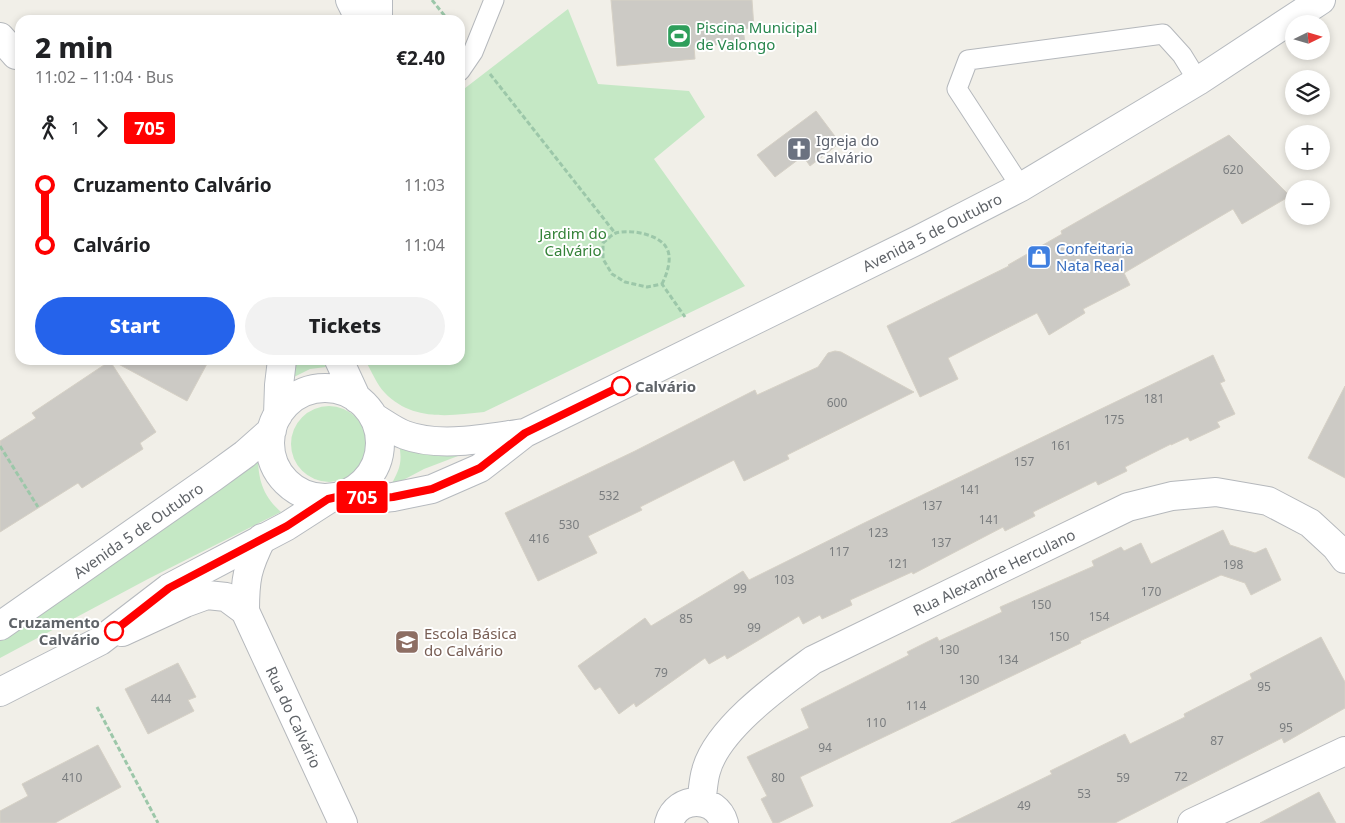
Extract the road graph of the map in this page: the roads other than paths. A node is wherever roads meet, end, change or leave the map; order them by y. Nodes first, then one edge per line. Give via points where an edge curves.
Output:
1 (350, 0) edge
2 (378, 0) edge
3 (494, 0) edge
4 (1321, 0) edge
5 (358, 15) edge
6 (378, 15) edge
7 (465, 64) edge
8 (1198, 81) junction
9 (1021, 187) junction
10 (281, 365) edge
11 (342, 365) edge
12 (366, 408) junction
13 (275, 422) junction
14 (525, 433) junction
15 (338, 497) junction
16 (262, 538) junction
17 (1345, 559) edge
18 (245, 612) junction
19 (0, 626) edge
20 (100, 641) junction
21 (0, 692) edge
22 (1345, 751) edge
23 (701, 802) junction
24 (344, 823) edge
25 (669, 823) edge
26 (724, 823) edge
27 (1192, 823) edge

1 - 5 main road
2 - 6 main road
3 - 7 lane
4 - 8 main road, Avenida 5 de Outubro
8 - 9 main road, Avenida 5 de Outubro
8 - 9 lane via 1164,34 968,60 957,88
9 - 14 main road, Avenida 5 de Outubro
10 - 13 main road
11 - 12 main road
12 - 13 main road via 348,393 331,388 313,389 296,396 282,408
12 - 14 main road, Avenida 5 de Outubro via 405,435 433,441 474,440
12 - 15 main road via 380,435 380,454 374,471 362,485
13 - 15 main road via 270,443 273,461 281,477 294,489 311,497
13 - 19 main road, Avenida 5 de Outubro via 245,454
14 - 15 main road, Avenida 5 de Outubro via 480,468 432,489 373,499
15 - 16 main road
16 - 18 main road, Rua do Calvário via 250,561 245,585
16 - 20 main road via 169,588
17 - 23 main road, Rua Alexandre Herculano via 1310,524 1268,501 1216,492 1172,496 1128,507 813,660 769,693 723,738 706,770
18 - 20 main road, Rua do Calvário via 226,597 207,595
18 - 24 main road, Rua do Calvário
20 - 21 main road
22 - 27 main road
23 - 25 main road via 692,802 675,810
23 - 26 main road via 718,811

